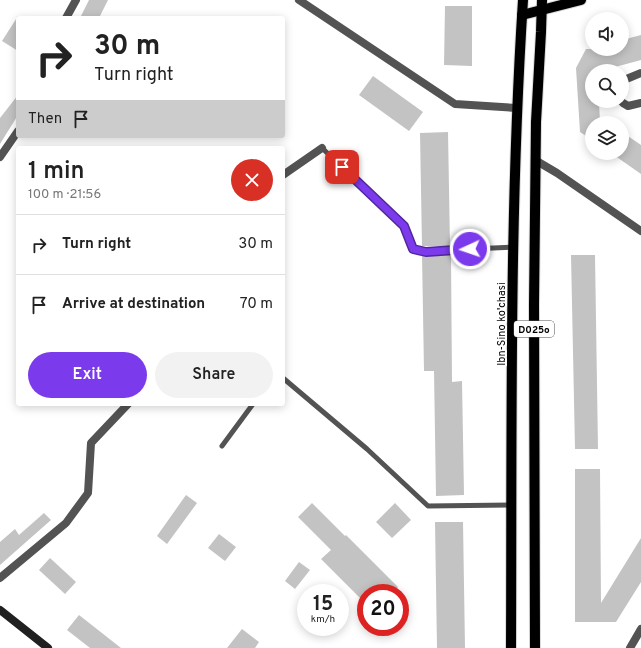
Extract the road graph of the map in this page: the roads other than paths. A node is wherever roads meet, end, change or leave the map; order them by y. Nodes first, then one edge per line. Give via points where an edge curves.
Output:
1 (76, 0) edge
2 (299, 0) edge
3 (523, 0) edge
4 (581, 0) edge
5 (310, 3) edge
6 (542, 5) edge
7 (522, 15) junction
8 (67, 16) edge
9 (641, 73) edge
10 (629, 78) edge
11 (641, 103) edge
12 (629, 106) edge
13 (516, 108) junction
14 (16, 134) edge
15 (322, 148) joint
16 (0, 157) edge
17 (535, 160) junction
18 (285, 174) edge
19 (641, 231) edge
20 (513, 247) junction
21 (285, 380) edge
22 (126, 406) edge
23 (252, 406) edge
24 (222, 446) dead end
25 (512, 505) junction
26 (0, 578) edge
27 (1, 613) edge
28 (641, 629) edge
29 (48, 648) edge
30 (511, 648) edge
31 (535, 648) edge
32 (630, 648) edge

1 - 8 street
2 - 5 street
3 - 7 main road, Ibn-Sino ko'chasi
4 - 6 main road
5 - 13 street via 455,104
6 - 7 main road
6 - 17 main road, D025o
7 - 13 main road, Ibn-Sino ko'chasi / D025o
9 - 10 street
11 - 12 street
13 - 20 main road, Ibn-Sino ko'chasi / D025o
14 - 16 street
15 - 18 street
15 - 20 lane via 404,226 413,249 426,252
17 - 19 street
17 - 31 main road, D025o
20 - 25 main road, Ibn-Sino ko'chasi / D025o
21 - 25 lane via 367,449 428,506
22 - 26 street via 91,443 88,493 66,522
23 - 24 lane
25 - 30 main road, Ibn-Sino ko'chasi / D025o
27 - 29 main road
28 - 32 street

